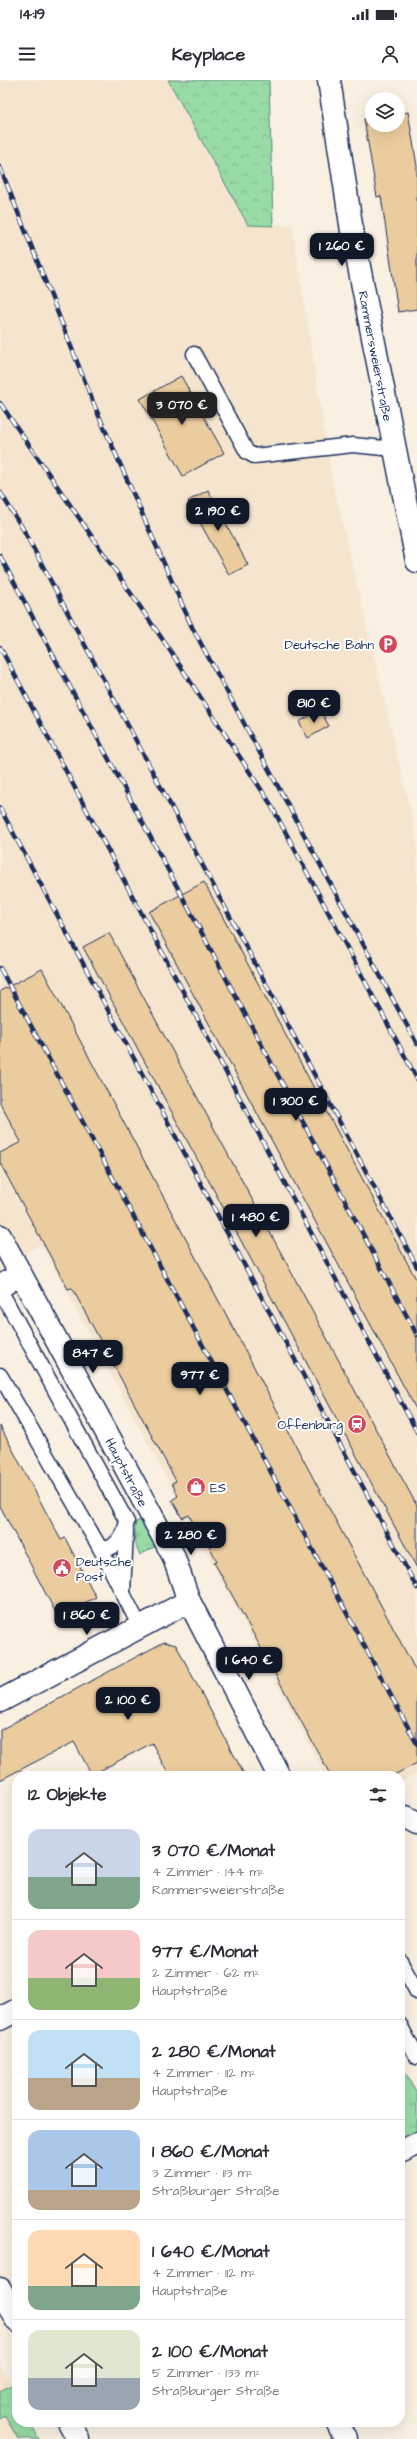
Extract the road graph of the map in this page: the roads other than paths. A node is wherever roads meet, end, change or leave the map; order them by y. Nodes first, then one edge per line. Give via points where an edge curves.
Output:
1 (332, 80) edge
2 (194, 354) dead end
3 (394, 449) junction
4 (417, 561) edge
5 (0, 1236) edge
6 (20, 1274) junction
7 (0, 1288) edge
8 (0, 1375) edge
9 (127, 1522) junction
10 (100, 1548) junction
11 (123, 1592) junction
12 (189, 1601) junction
13 (140, 1627) junction
14 (0, 1701) edge
15 (276, 1771) edge
16 (405, 1818) edge
17 (417, 1823) edge
18 (405, 1970) edge
19 (417, 1992) edge
20 (12, 2013) edge
21 (0, 2019) edge
22 (405, 2034) edge
23 (417, 2057) edge
24 (417, 2144) edge
25 (405, 2150) edge
26 (0, 2288) edge
27 (12, 2311) edge
28 (72, 2427) edge
29 (339, 2427) edge
30 (78, 2439) edge
31 (346, 2439) edge

1 - 3 street, Rammersweierstraße via 352,231
2 - 3 lane via 247,452 254,456 353,445
3 - 4 street, Rammersweierstraße
5 - 6 street, Hauptstraße
6 - 7 street
6 - 12 street, Hauptstraße via 172,1555
7 - 9 lane
8 - 10 lane
9 - 10 lane via 125,1532 118,1542 110,1548
9 - 11 lane
10 - 11 lane
11 - 13 lane
12 - 13 street
12 - 15 street, Hauptstraße
13 - 14 street
16 - 17 street
18 - 19 lane
20 - 21 street
22 - 23 lane
24 - 25 street
26 - 27 street
28 - 30 street
29 - 31 street

